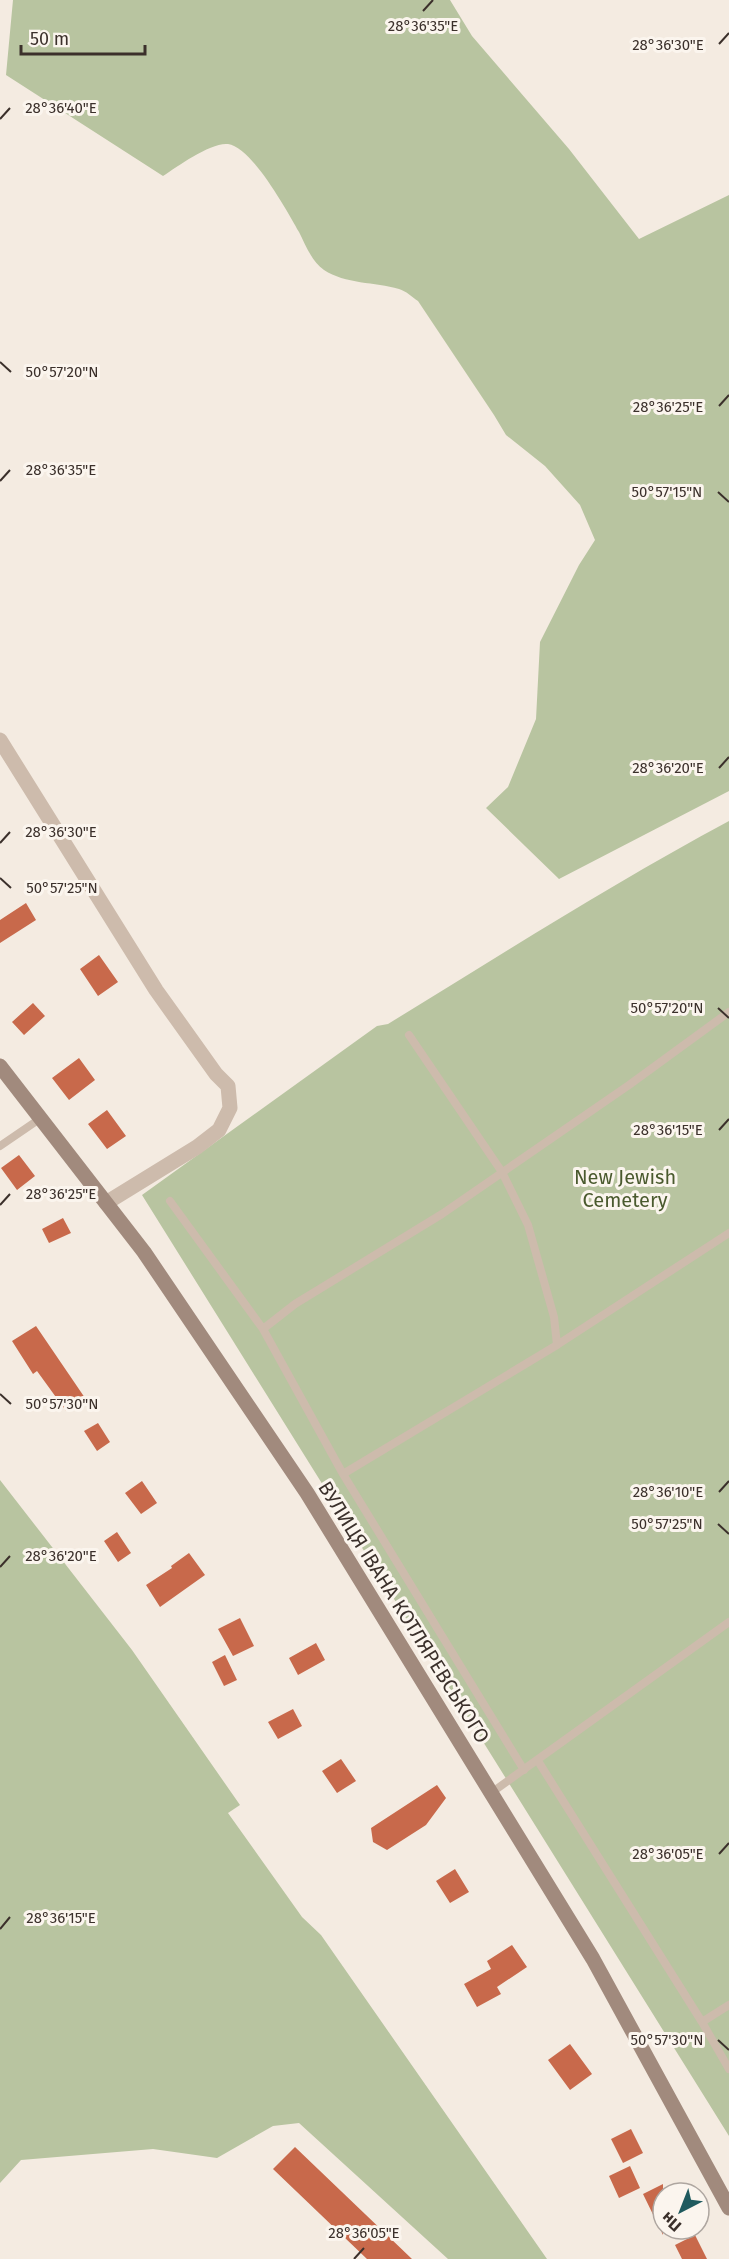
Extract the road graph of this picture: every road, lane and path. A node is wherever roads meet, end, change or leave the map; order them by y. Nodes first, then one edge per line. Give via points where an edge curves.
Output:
1 (0, 740) edge
2 (729, 1012) edge
3 (409, 1035) dead end
4 (0, 1066) edge
5 (41, 1118) junction
6 (0, 1146) edge
7 (502, 1172) junction
8 (170, 1202) dead end
9 (106, 1203) junction
10 (729, 1233) edge
11 (263, 1329) junction
12 (557, 1345) junction
13 (343, 1474) junction
14 (729, 1622) edge
15 (538, 1761) junction
16 (524, 1770) junction
17 (491, 1793) junction
18 (729, 2005) edge
19 (702, 2022) junction
20 (729, 2069) edge
21 (729, 2208) edge

1 - 9 street via 156,990 228,1086 230,1108 219,1130
2 - 7 lane
3 - 7 lane
4 - 5 street, ВУЛИЦЯ ІВАНА КОТЛЯРЕВСЬКОГО
5 - 6 lane
5 - 9 street, ВУЛИЦЯ ІВАНА КОТЛЯРЕВСЬКОГО
7 - 11 lane via 442,1214 295,1304
7 - 12 lane via 528,1225 554,1317
8 - 11 lane
9 - 17 street, ВУЛИЦЯ ІВАНА КОТЛЯРЕВСЬКОГО via 144,1252 307,1493
10 - 12 lane
11 - 13 lane
12 - 13 lane
13 - 16 lane
14 - 15 lane
15 - 16 lane
15 - 19 lane
16 - 17 lane
17 - 21 street, ВУЛИЦЯ ІВАНА КОТЛЯРЕВСЬКОГО via 592,1959
18 - 19 lane
19 - 20 lane

